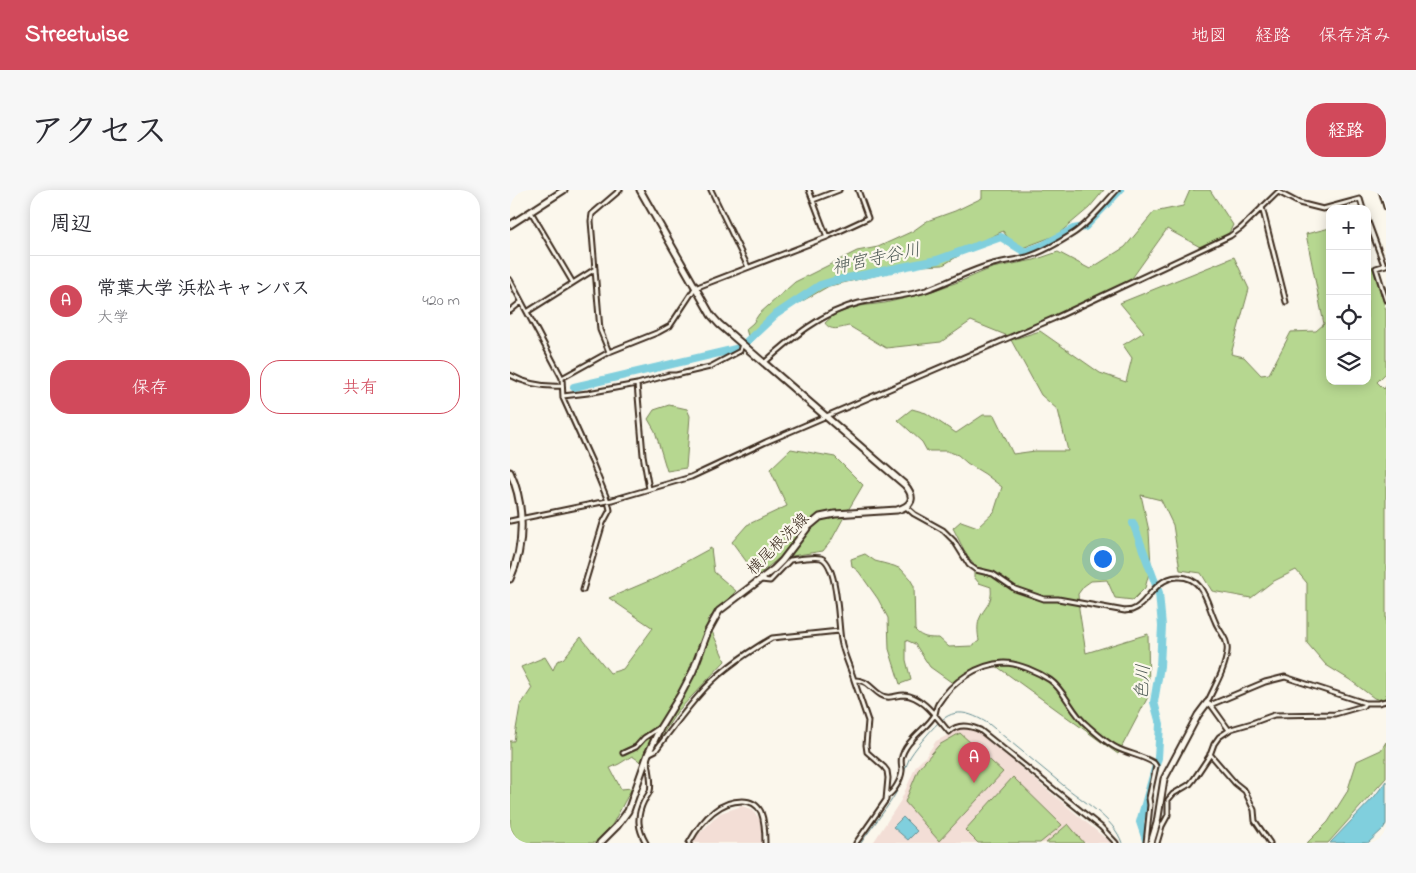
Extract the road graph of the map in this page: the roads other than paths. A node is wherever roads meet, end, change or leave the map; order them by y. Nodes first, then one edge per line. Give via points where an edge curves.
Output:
1 (620, 190) edge
2 (640, 190) edge
3 (711, 190) edge
4 (808, 190) edge
5 (838, 190) edge
6 (858, 190) edge
7 (1117, 190) edge
8 (1381, 190) edge
9 (562, 191) edge
10 (813, 200) junction
11 (1338, 205) edge
12 (1362, 205) edge
13 (1262, 207) junction
14 (1386, 207) edge
15 (1326, 208) edge
16 (531, 212) junction
17 (510, 225) edge
18 (1371, 229) edge
19 (827, 237) junction
20 (1385, 265) edge
21 (748, 267) junction
22 (595, 269) junction
23 (510, 280) edge
24 (573, 282) junction
25 (695, 288) junction
26 (1386, 300) edge
27 (521, 302) junction
28 (1286, 302) dead end
29 (510, 311) edge
30 (527, 312) junction
31 (742, 344) junction
32 (609, 352) junction
33 (764, 363) junction
34 (510, 375) edge
35 (562, 378) junction
36 (637, 384) junction
37 (562, 386) junction
38 (562, 396) junction
39 (825, 417) junction
40 (510, 472) edge
41 (649, 489) junction
42 (608, 501) junction
43 (906, 507) junction
44 (521, 519) junction
45 (510, 521) edge
46 (510, 579) edge
47 (761, 580) junction
48 (583, 590) dead end
49 (839, 631) junction
50 (854, 680) junction
51 (1386, 701) edge
52 (1365, 703) junction
53 (1209, 704) junction
54 (934, 715) junction
55 (660, 728) junction
56 (1228, 730) junction
57 (623, 753) dead end
58 (1210, 754) junction
59 (648, 756) junction
60 (887, 796) junction
61 (600, 843) edge
62 (646, 843) edge
63 (689, 843) edge
64 (765, 843) edge
65 (856, 843) edge
66 (1116, 843) edge
67 (1146, 843) edge
68 (1152, 843) edge
69 (1157, 843) edge
70 (1270, 843) edge

1 - 22 street via 592,214
2 - 25 main road
3 - 21 street
4 - 10 street
5 - 10 street
6 - 19 street via 868,218
7 - 33 street via 1080,228 1048,248 992,264 925,290 858,304 828,315 789,341
8 - 14 street
9 - 16 main road
10 - 19 street
11 - 12 street via 1360,199
13 - 15 street via 1278,192 1299,203
13 - 28 street
13 - 39 street via 1230,236 1055,318
16 - 17 main road
16 - 24 street
18 - 20 street
19 - 21 street
20 - 26 street via 1376,268
21 - 25 street
22 - 24 street
22 - 32 street via 600,330
23 - 27 street
24 - 30 street
25 - 31 main road via 711,315
25 - 32 street via 670,326
27 - 29 street
27 - 30 street
30 - 35 street
31 - 33 main road
31 - 36 street via 740,351 710,367
32 - 35 street
33 - 39 main road
34 - 37 street via 548,387
35 - 37 street
36 - 38 street
36 - 41 street via 642,455
37 - 38 street
38 - 42 street
39 - 41 street via 691,477
39 - 43 main road via 905,485 911,498
40 - 44 main road
41 - 42 street
42 - 44 street
42 - 48 street via 610,510
43 - 47 main road, 横尾根洗線 via 820,517
43 - 53 street via 943,530 976,570 993,574 1015,589 1044,599 1133,610 1160,584 1178,577 1192,580 1208,600 1215,623 1226,639 1228,651
44 - 45 street
44 - 46 main road via 518,557
47 - 49 street via 770,581 790,560 822,558 836,586
47 - 55 main road, 横尾根洗線 via 719,611 689,678
49 - 50 street
49 - 59 street via 772,638 717,677
50 - 54 street via 869,684 886,697 911,697
50 - 60 street via 868,721 867,752 887,771
51 - 52 street
52 - 53 street via 1284,677
52 - 56 street via 1335,714 1274,715
53 - 56 street
53 - 68 main road via 1198,715 1164,779
54 - 60 street via 905,750 897,785
54 - 66 street via 949,732 966,726 980,730 1101,827
54 - 67 street via 937,705 951,688 967,674 981,668 997,664 1021,666 1050,680 1086,725 1117,748 1148,759 1155,765
55 - 57 street
55 - 59 main road, 横尾根洗線
56 - 58 street via 1214,744
58 - 69 street via 1190,784 1168,800 1168,815
58 - 70 street via 1245,791 1254,810 1255,821
59 - 61 main road, 横尾根洗線 via 628,810
59 - 62 street via 650,790 639,814 639,830
60 - 65 street
63 - 64 street via 714,810 740,801 755,804 760,811

